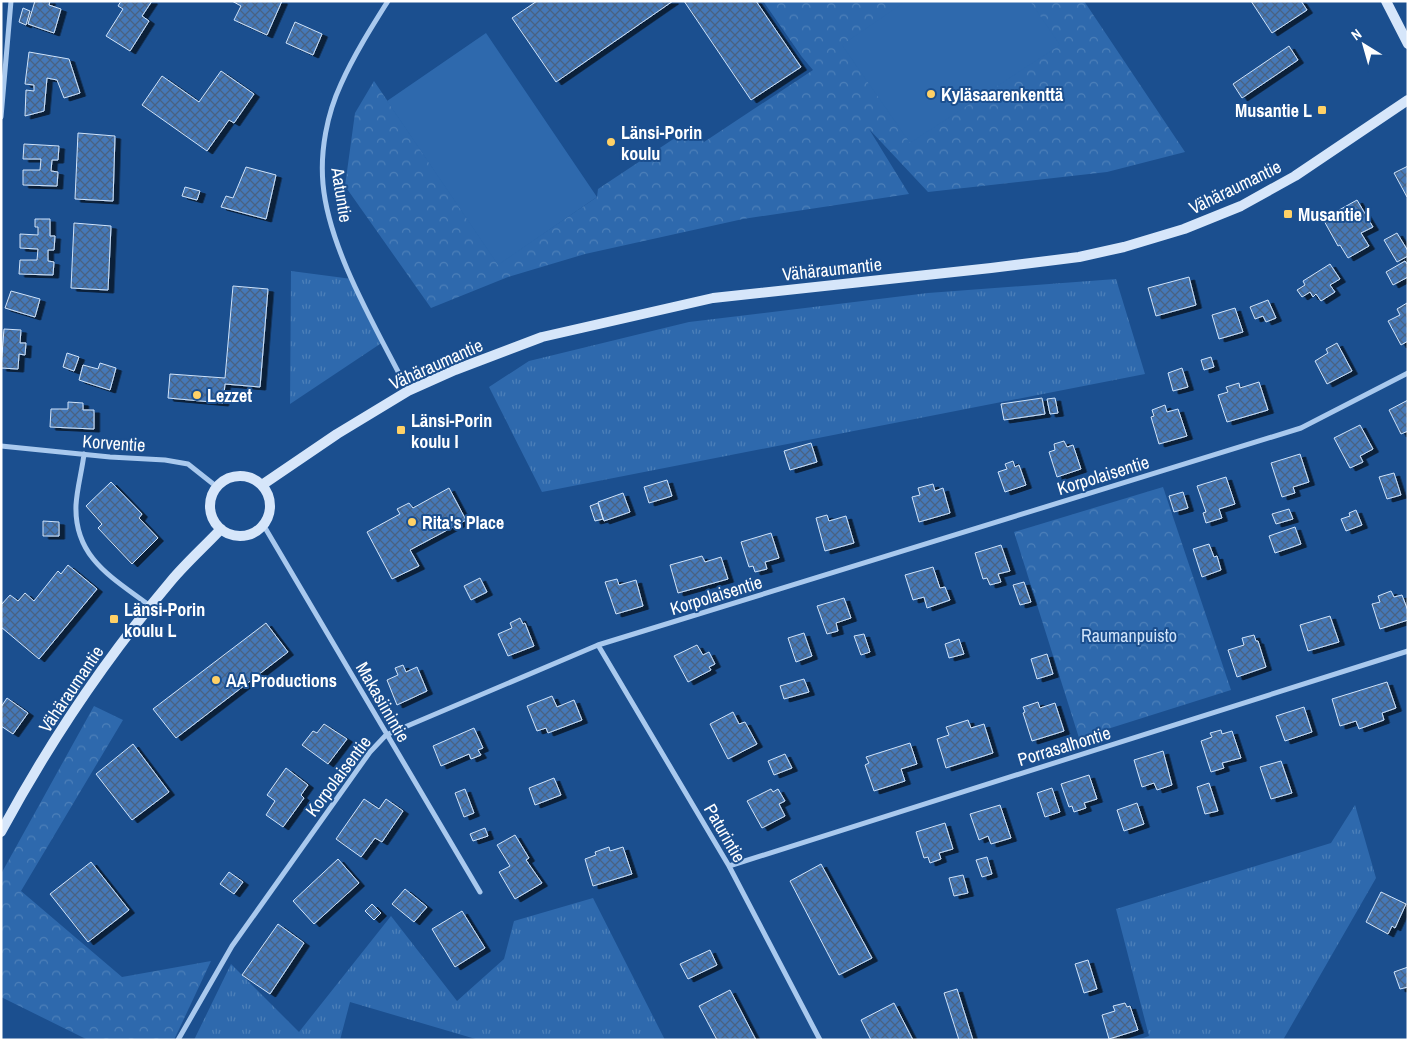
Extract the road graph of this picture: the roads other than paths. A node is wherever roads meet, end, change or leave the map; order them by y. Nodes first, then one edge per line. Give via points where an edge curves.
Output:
1 (11, 1) edge
2 (388, 1) edge
3 (1386, 1) edge
4 (1408, 44) edge
5 (1408, 100) edge
6 (1, 117) edge
7 (1408, 372) edge
8 (408, 391) junction
9 (1, 446) edge
10 (84, 454) junction
11 (262, 485) junction
12 (216, 488) junction
13 (264, 526) junction
14 (221, 529) junction
15 (150, 607) junction
16 (598, 645) junction
17 (1408, 651) edge
18 (386, 735) junction
19 (1, 832) edge
20 (729, 866) junction
21 (480, 892) dead end
22 (178, 1040) edge
23 (820, 1040) edge

1 - 6 street
2 - 8 street, Aatuntie via 340,85 329,118 323,155 323,184 328,216 352,279
3 - 4 main road
5 - 8 main road, Vähäraumantie via 1295,176 1241,206 1132,245 991,268 713,298 542,337
7 - 16 street, Korpolaisentie via 1301,428
8 - 11 main road, Vähäraumantie
9 - 10 street, Korventie
10 - 12 street, Korventie via 188,464
10 - 15 street via 76,503 81,540 101,568
11 - 12 main road via 252,478 240,476 227,479
11 - 13 main road via 271,506
12 - 14 main road via 210,509
13 - 14 main road via 242,536
13 - 18 street, Makasiinintie
14 - 15 main road, Vähäraumantie
15 - 19 main road, Vähäraumantie via 94,681
16 - 18 street, Korpolaisentie
16 - 20 street, Paturintie
17 - 20 street, Porrasalhontie
18 - 21 street, Makasiinintie
18 - 22 street, Korpolaisentie via 370,752 232,946
20 - 23 street, Paturintie

